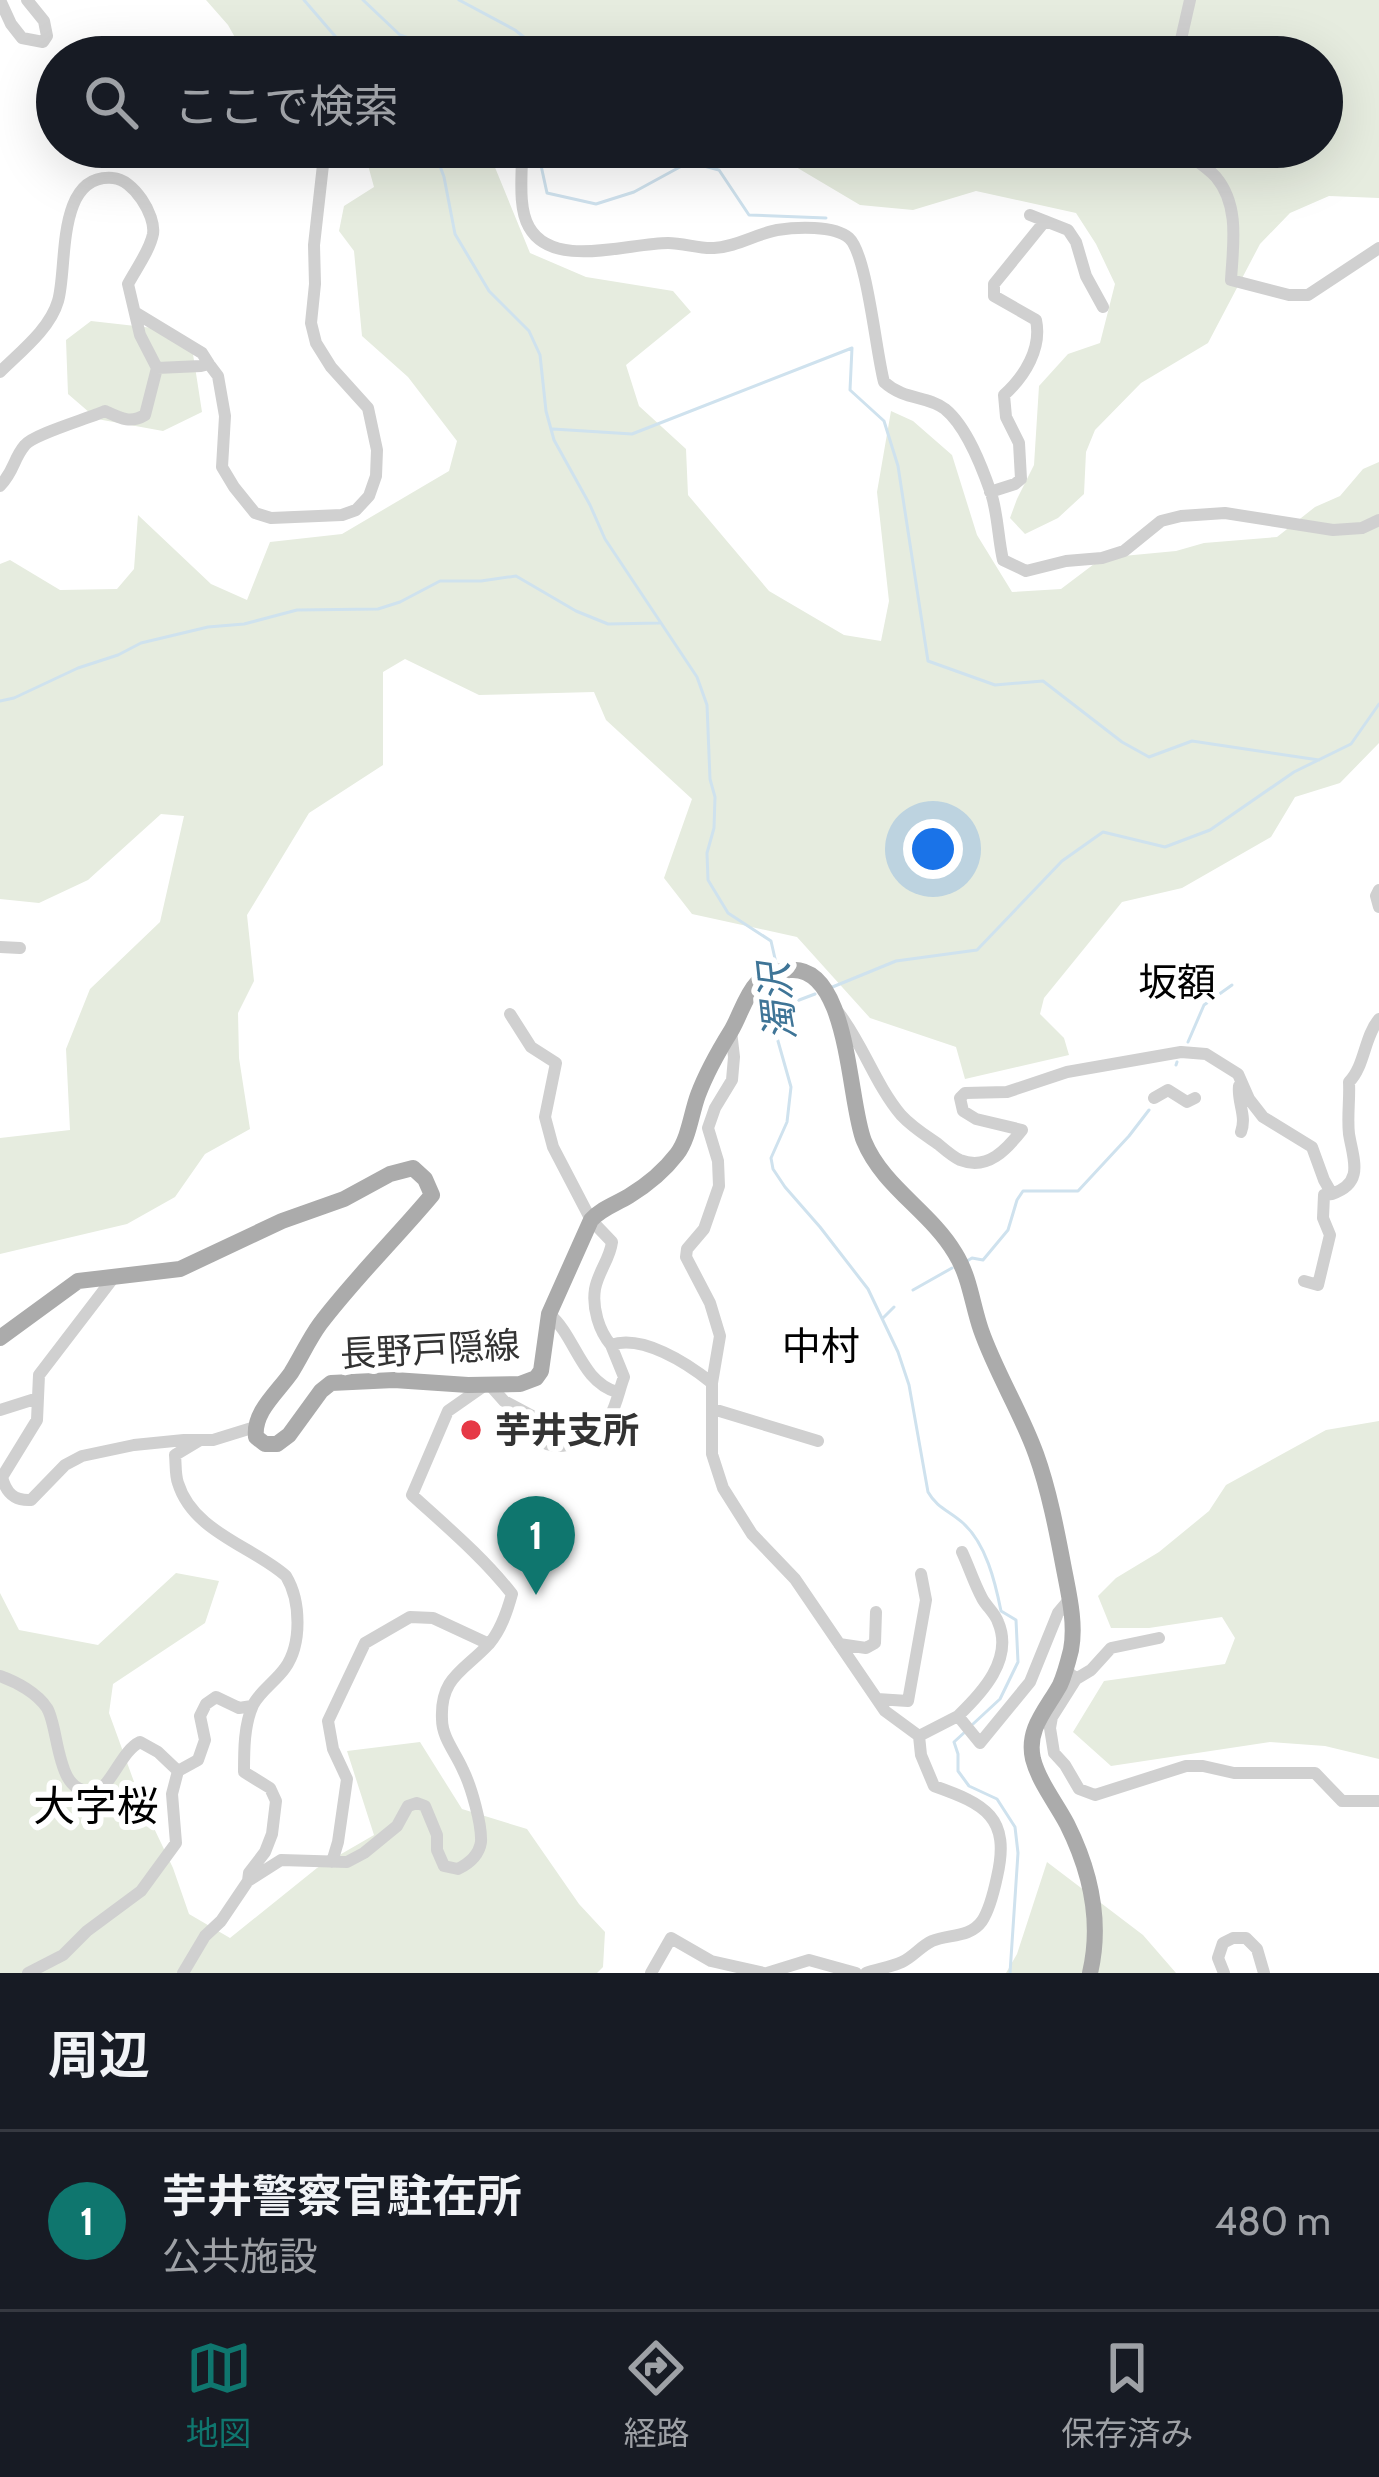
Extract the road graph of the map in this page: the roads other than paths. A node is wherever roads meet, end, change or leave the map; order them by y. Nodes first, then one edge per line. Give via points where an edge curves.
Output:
1 (0, 0) edge
2 (27, 0) edge
3 (1190, 0) edge
4 (47, 36) edge
5 (1182, 36) edge
6 (36, 40) edge
7 (323, 168) edge
8 (523, 168) edge
9 (1206, 168) edge
10 (1030, 215) dead end
11 (1045, 221) junction
12 (1378, 246) edge
13 (1103, 308) dead end
14 (136, 314) junction
15 (208, 364) junction
16 (157, 368) junction
17 (0, 372) edge
18 (0, 486) edge
19 (990, 492) junction
20 (1379, 520) edge
21 (1379, 890) edge
22 (1379, 907) edge
23 (0, 947) edge
24 (20, 948) dead end
25 (829, 1000) junction
26 (510, 1014) dead end
27 (1379, 1019) edge
28 (731, 1030) junction
29 (1240, 1079) junction
30 (1154, 1098) dead end
31 (1195, 1098) dead end
32 (1241, 1132) dead end
33 (1332, 1194) junction
34 (591, 1220) junction
35 (114, 1277) junction
36 (1304, 1281) dead end
37 (549, 1314) junction
38 (0, 1338) edge
39 (611, 1345) junction
40 (488, 1383) junction
41 (712, 1383) junction
42 (617, 1391) junction
43 (38, 1398) junction
44 (713, 1409) junction
45 (0, 1410) edge
46 (255, 1427) junction
47 (200, 1440) junction
48 (818, 1441) dead end
49 (962, 1552) dead end
50 (921, 1574) dead end
51 (1070, 1600) junction
52 (876, 1612) dead end
53 (1159, 1638) dead end
54 (489, 1644) junction
55 (839, 1644) junction
56 (1071, 1674) junction
57 (0, 1676) edge
58 (877, 1699) junction
59 (252, 1706) junction
60 (961, 1719) junction
61 (919, 1736) junction
62 (178, 1771) junction
63 (1379, 1801) edge
64 (332, 1862) junction
65 (248, 1881) junction
66 (28, 1973) edge
67 (183, 1973) edge
68 (651, 1973) edge
69 (765, 1973) edge
70 (856, 1973) edge
71 (866, 1973) edge
72 (1090, 1973) edge
73 (1224, 1973) edge
74 (1264, 1973) edge

1 - 6 street via 22,38
2 - 4 street
3 - 5 street
7 - 15 street via 310,323 331,367 368,408 377,450 369,496 341,515 255,513 222,466 225,416
8 - 19 street via 526,223 555,249 716,249 775,230 847,236 862,268 884,382 954,418
9 - 12 street via 1228,196 1231,280 1308,295
10 - 11 street
11 - 13 street via 1076,242
11 - 19 street via 994,284 994,296 1036,320 1040,336 1025,373 1004,395 1021,478
14 - 15 street via 202,352
14 - 16 street
14 - 17 street via 128,284 153,225 128,183 103,179 88,185 71,210 58,303
15 - 16 street
16 - 18 street via 145,415 135,421 105,411 29,439
19 - 20 street via 1003,560 1026,571 1124,551 1161,521 1181,516 1225,513 1333,530
21 - 22 street
23 - 24 street
25 - 28 main road via 808,972 771,973 758,981
25 - 29 street via 899,1113 962,1161 992,1160 1022,1130 962,1111 965,1093 1007,1092 1067,1072 1181,1052 1206,1054
25 - 51 main road via 863,1139 966,1275 980,1328 1037,1455
26 - 34 street via 531,1047 556,1063 544,1117
27 - 33 street via 1349,1082 1351,1182
28 - 34 main road via 706,1075 685,1144 651,1181
28 - 41 street via 732,1081 709,1128 719,1186 686,1257 720,1336
29 - 32 street
29 - 33 street via 1263,1117 1312,1147
30 - 31 street via 1168,1090 1186,1102
33 - 36 street via 1324,1195 1330,1235 1318,1286
34 - 37 main road, 長野戸隠線
34 - 39 street via 612,1242 595,1289 598,1328
35 - 38 main road, 長野戸隠線 via 78,1281
35 - 43 street via 39,1375
35 - 46 main road, 長野戸隠線 via 181,1269 390,1174 413,1168 425,1178 432,1195 318,1327
37 - 40 main road, 長野戸隠線 via 536,1378
37 - 42 street via 592,1376
39 - 41 street via 633,1341
39 - 42 street via 624,1377
40 - 42 street via 538,1419 539,1440 562,1446 598,1431
40 - 46 main road, 長野戸隠線 via 332,1383 277,1444 265,1444
40 - 54 street via 448,1411 412,1496 512,1594
41 - 44 street
43 - 45 street
43 - 47 street via 37,1420 2,1477 20,1501 82,1456
44 - 48 street
44 - 55 street via 712,1454 723,1488
46 - 47 street
47 - 59 street via 175,1455 190,1505 293,1588 295,1649
49 - 60 street via 1002,1637 1000,1664
50 - 58 street via 926,1600 908,1701
51 - 56 main road
51 - 60 street via 1022,1693 980,1743
52 - 55 street via 875,1643
53 - 56 street via 1111,1648 1091,1670
54 - 64 street via 410,1616 364,1643 328,1721 347,1779
54 - 64 street via 448,1682 441,1714 475,1809 476,1856 458,1869 444,1866 425,1806 417,1803 364,1853
55 - 58 street
56 - 63 street via 1050,1728 1054,1753 1079,1789 1095,1795 1202,1766 1315,1773 1342,1801
56 - 72 main road via 1037,1723 1033,1759 1090,1888
57 - 62 street via 44,1703 66,1776 78,1788 103,1788 140,1742
58 - 61 street
59 - 62 street via 216,1697 206,1704 198,1760
59 - 65 street via 244,1772 276,1801 272,1834
60 - 61 street
61 - 71 street via 934,1786 989,1813 1002,1857 981,1923
62 - 66 street via 176,1843 141,1891
64 - 65 street via 281,1859
65 - 67 street
68 - 69 street via 671,1938 711,1961
69 - 70 street via 809,1960
73 - 74 street via 1223,1943 1246,1938

